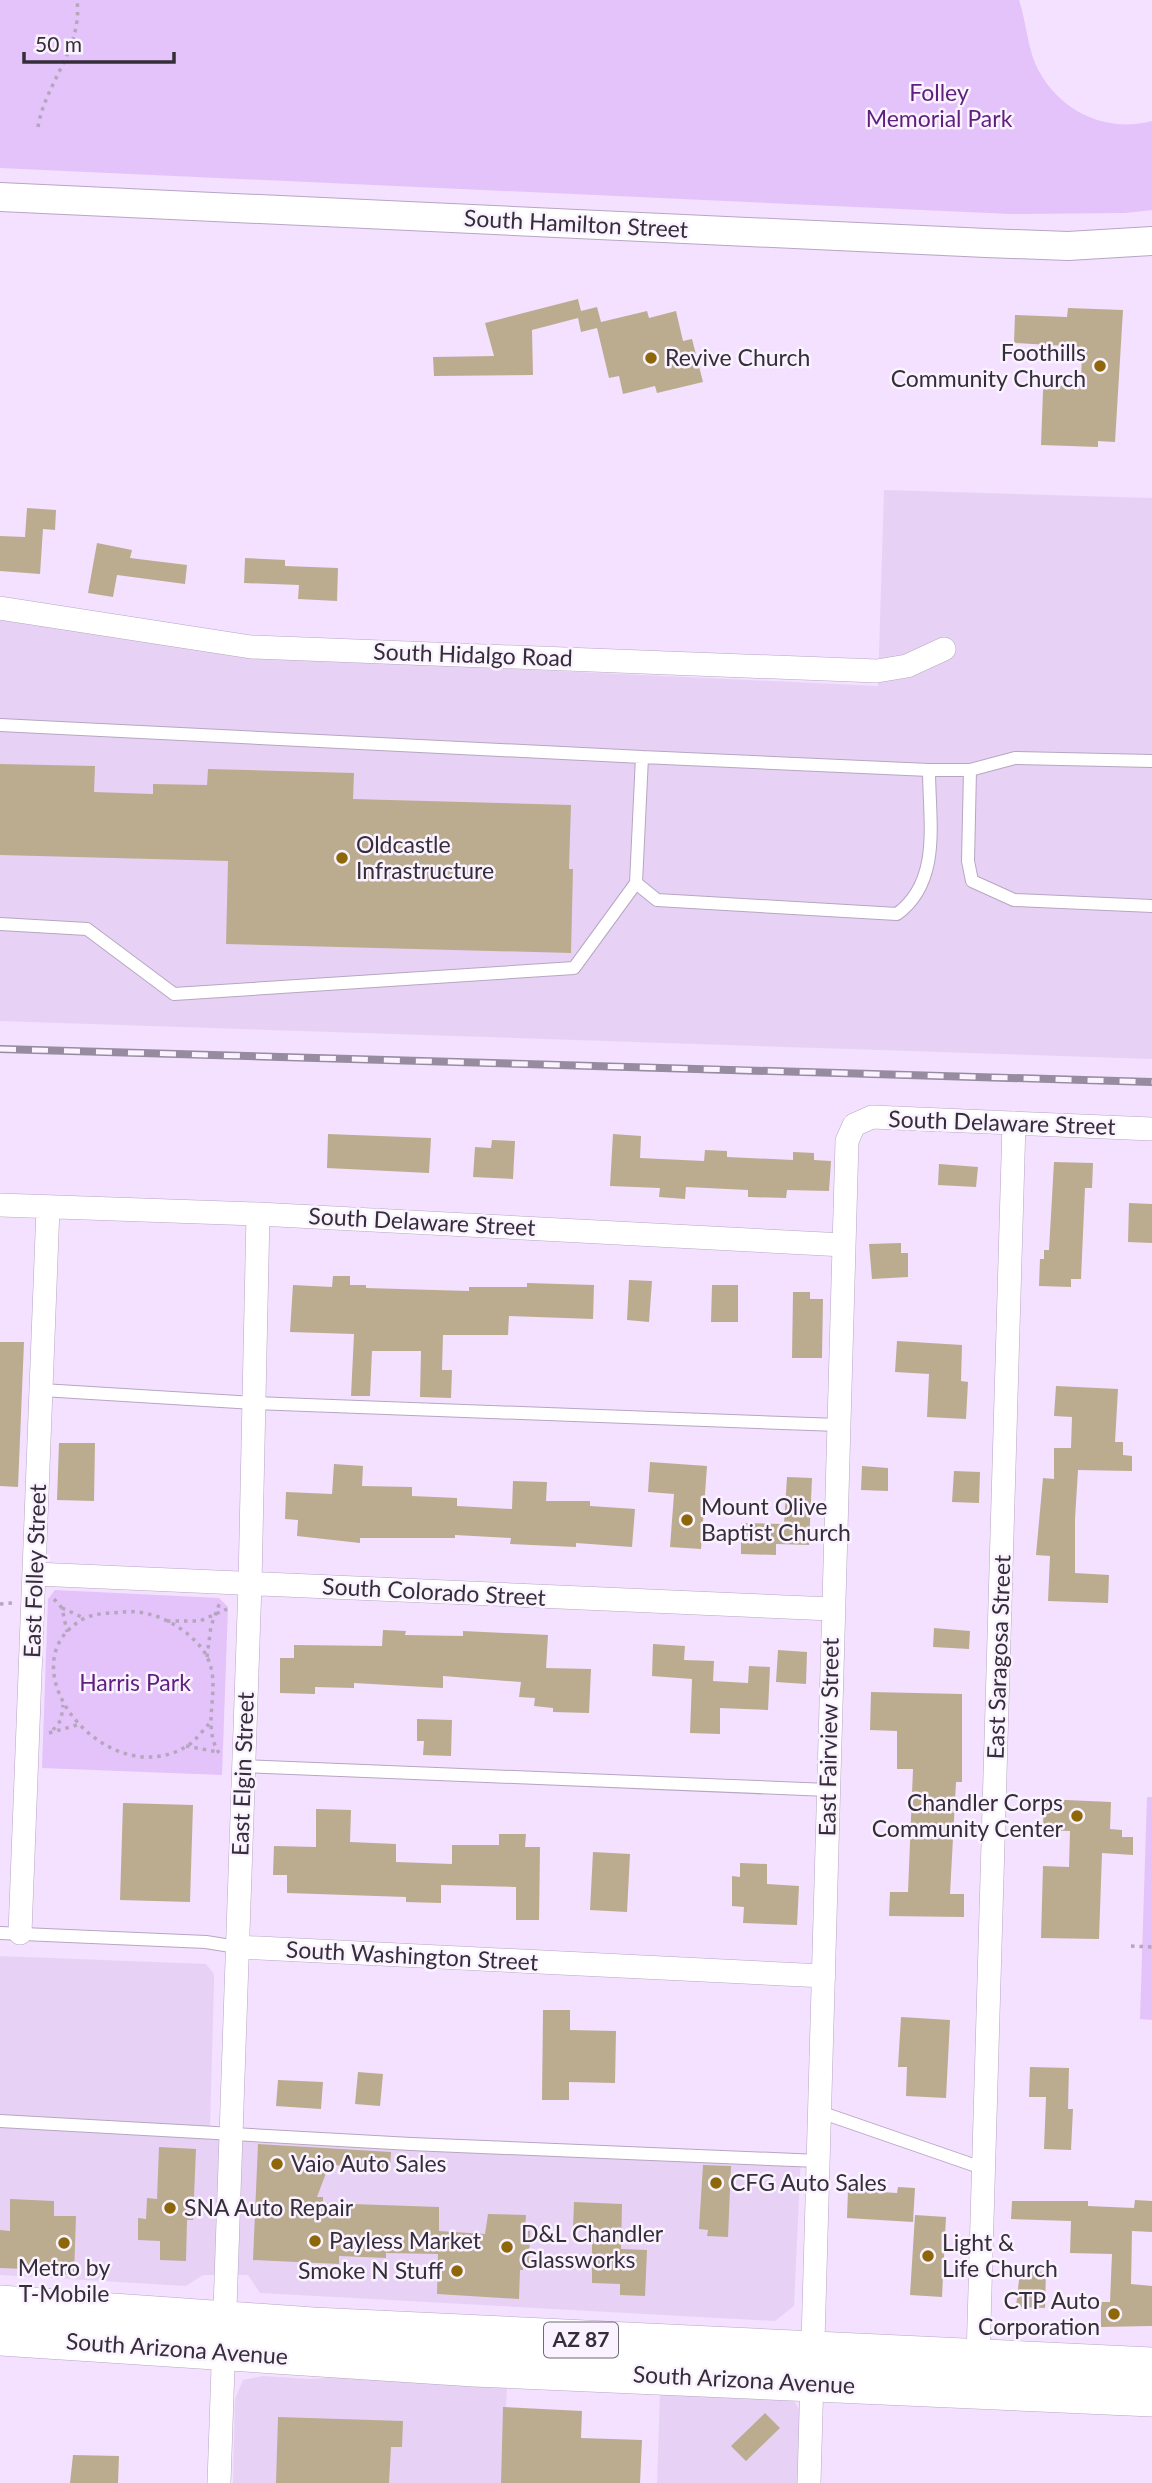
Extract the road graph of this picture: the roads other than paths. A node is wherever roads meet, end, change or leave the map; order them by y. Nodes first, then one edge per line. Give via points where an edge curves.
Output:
1 (0, 197) edge
2 (1152, 241) edge
3 (0, 608) edge
4 (944, 649) dead end
5 (0, 725) edge
6 (642, 757) junction
7 (1152, 761) edge
8 (929, 770) junction
9 (970, 770) junction
10 (636, 883) junction
11 (1152, 906) edge
12 (0, 924) edge
13 (1014, 1123) junction
14 (854, 1125) joint
15 (1152, 1129) edge
16 (0, 1205) edge
17 (48, 1208) junction
18 (258, 1214) junction
19 (844, 1245) junction
20 (42, 1390) junction
21 (254, 1403) junction
22 (838, 1425) junction
23 (35, 1574) junction
24 (250, 1584) junction
25 (832, 1609) junction
26 (232, 1765) junction
27 (828, 1790) junction
28 (10, 1933) edge
29 (237, 1947) junction
30 (824, 1976) junction
31 (820, 2112) junction
32 (0, 2121) edge
33 (232, 2132) junction
34 (819, 2161) junction
35 (985, 2169) junction
36 (0, 2304) edge
37 (223, 2336) junction
38 (0, 2337) edge
39 (978, 2358) junction
40 (1152, 2366) edge
41 (813, 2367) junction
42 (1152, 2398) edge
43 (219, 2483) edge
44 (809, 2483) edge

1 - 2 street, South Hamilton Street via 999,244
3 - 4 street, South Hidalgo Road via 251,647 877,671 907,666
5 - 6 lane
6 - 8 lane
6 - 10 lane
7 - 9 lane via 1015,758
8 - 9 lane
8 - 10 lane via 929,872 912,903 897,914 657,900
9 - 11 lane via 968,861 972,881 1014,900
10 - 12 lane via 573,968 215,992 174,994 88,929
13 - 14 street, South Delaware Street via 872,1117
13 - 15 street, South Delaware Street
13 - 35 street, East Saragosa Street
14 - 19 street, East Fairview Street via 847,1140
16 - 17 street, South Delaware Street
17 - 18 street, South Delaware Street
17 - 20 street, East Folley Street
18 - 19 street, South Delaware Street
18 - 21 street, East Elgin Street
19 - 22 street, East Fairview Street
20 - 21 lane
20 - 23 street, East Folley Street
21 - 22 lane
21 - 24 street, East Elgin Street
22 - 25 street, East Fairview Street
23 - 24 street, South Colorado Street
23 - 28 street, East Folley Street
24 - 25 street, South Colorado Street
24 - 26 street, East Elgin Street
25 - 27 street, East Fairview Street
26 - 27 lane
26 - 29 street, East Elgin Street
27 - 30 street, East Fairview Street
28 - 29 lane, South Washington Street
29 - 30 street, South Washington Street
29 - 33 street, East Elgin Street
30 - 31 street, East Fairview Street
31 - 34 street, East Fairview Street
31 - 35 lane
32 - 33 lane
33 - 34 lane
33 - 37 street, East Elgin Street
34 - 41 street, East Fairview Street
35 - 39 street, East Saragosa Street
36 - 37 main road, South Arizona Avenue / AZ 87
37 - 38 main road, South Arizona Avenue / AZ 87
37 - 41 main road, South Arizona Avenue / AZ 87
37 - 43 street, East Elgin Street
39 - 40 main road, South Arizona Avenue / AZ 87
39 - 41 main road, South Arizona Avenue / AZ 87
41 - 42 main road, South Arizona Avenue / AZ 87
41 - 44 street, East Fairview Street

